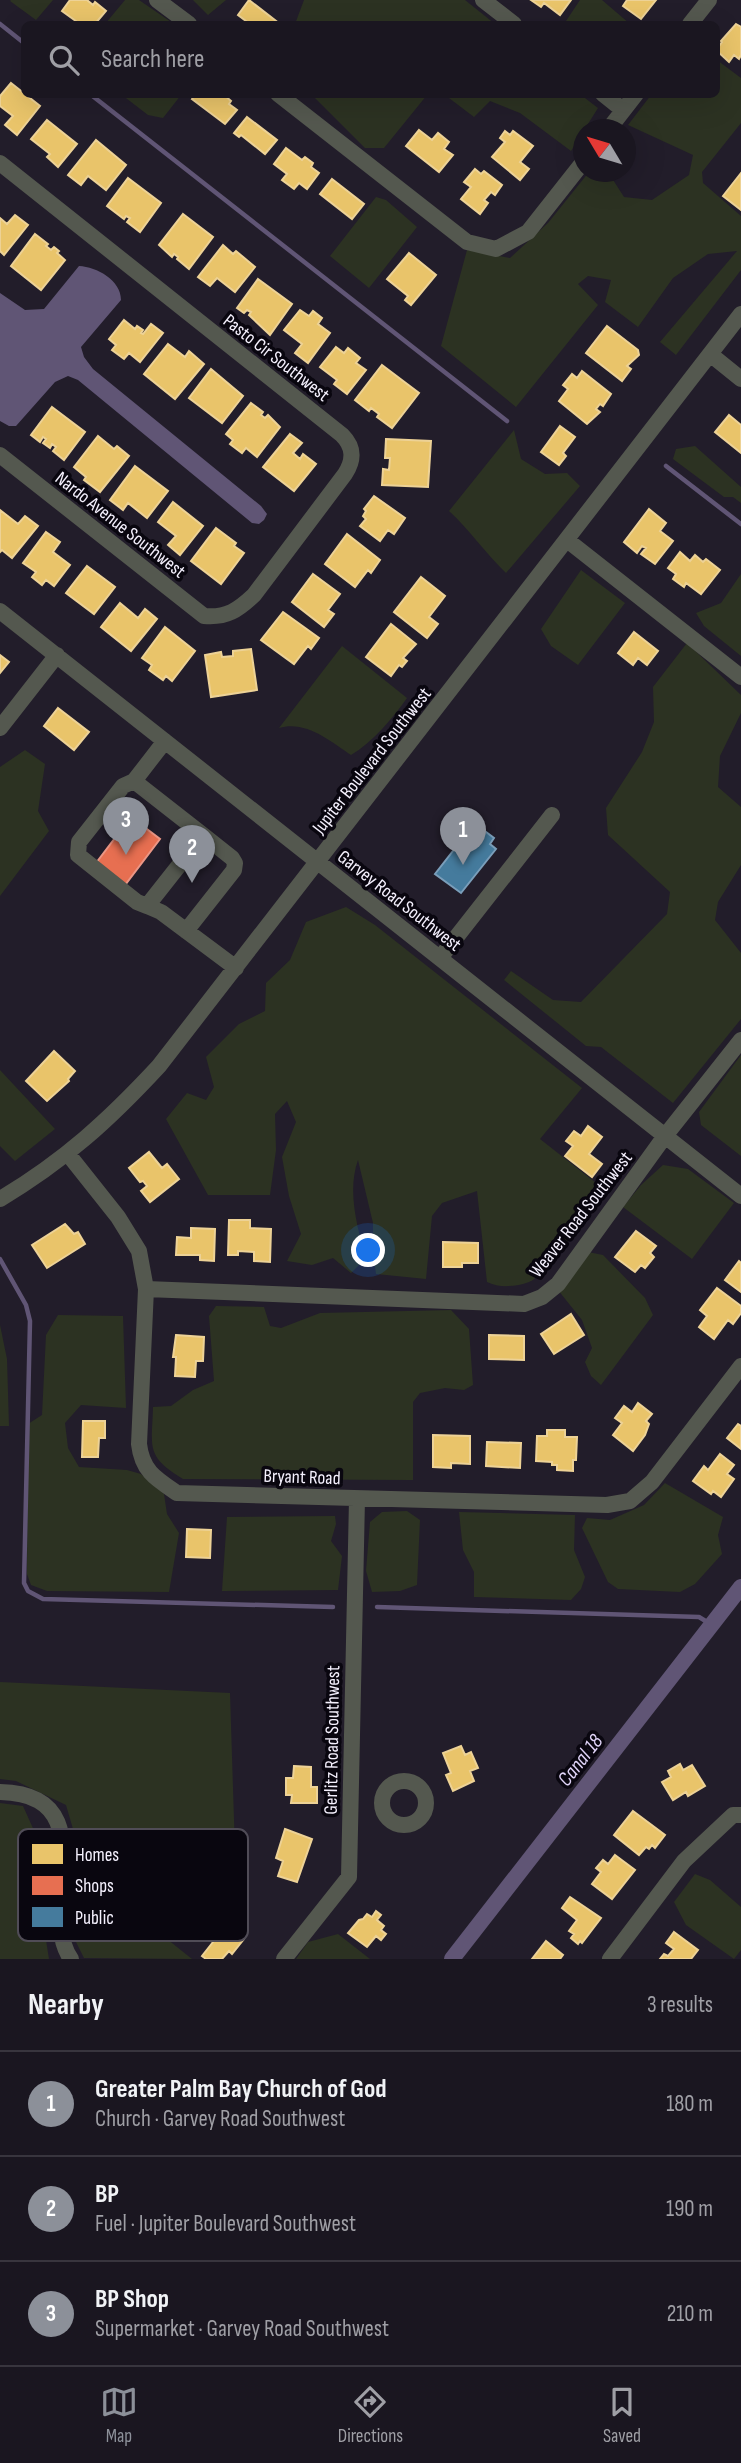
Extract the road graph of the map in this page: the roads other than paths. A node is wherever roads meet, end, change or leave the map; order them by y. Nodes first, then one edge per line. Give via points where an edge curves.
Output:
1 (157, 0) edge
2 (482, 0) edge
3 (709, 0) edge
4 (184, 21) edge
5 (510, 21) edge
6 (692, 21) edge
7 (283, 98) edge
8 (608, 98) edge
9 (633, 98) edge
10 (623, 110) junction
11 (616, 119) edge
12 (0, 163) edge
13 (573, 174) edge
14 (741, 314) edge
15 (710, 354) junction
16 (741, 379) edge
17 (0, 455) edge
18 (567, 540) junction
19 (0, 611) edge
20 (219, 617) joint
21 (57, 655) junction
22 (741, 677) edge
23 (0, 728) edge
24 (166, 741) junction
25 (134, 781) junction
26 (552, 815) dead end
27 (203, 835) junction
28 (318, 862) junction
29 (147, 906) junction
30 (186, 931) junction
31 (440, 958) junction
32 (236, 968) junction
33 (741, 1040) edge
34 (665, 1136) junction
35 (68, 1154) junction
36 (741, 1196) edge
37 (0, 1199) edge
38 (146, 1289) junction
39 (741, 1366) edge
40 (357, 1499) junction
41 (0, 1792) edge
42 (383, 1806) dead end
43 (351, 1808) junction
44 (737, 1815) edge
45 (59, 1829) edge
46 (62, 1941) edge
47 (71, 1959) edge
48 (284, 1959) edge
49 (610, 1959) edge

1 - 4 street
2 - 5 street
3 - 6 street
7 - 13 street via 467,242 496,249 528,232
8 - 10 street
9 - 10 street
10 - 11 street
12 - 20 street, Pasto Cir Southwest via 342,435 351,447 352,464 254,595 237,611
14 - 15 street, Jupiter Boulevard Southwest
15 - 16 street
15 - 18 street, Jupiter Boulevard Southwest
17 - 20 street, Nardo Avenue Southwest via 204,616
18 - 22 street
18 - 28 street, Jupiter Boulevard Southwest
19 - 21 street, Garvey Road Southwest
21 - 23 street
21 - 24 street, Garvey Road Southwest
24 - 25 street
24 - 28 street, Garvey Road Southwest
25 - 27 street
25 - 29 street via 123,786 79,842 78,855
26 - 31 street
27 - 29 street
27 - 30 street via 232,858 234,870
28 - 31 street, Garvey Road Southwest
28 - 32 street, Jupiter Boulevard Southwest
29 - 30 street
30 - 32 street
31 - 34 street, Garvey Road Southwest
32 - 35 street, Jupiter Boulevard Southwest via 159,1066
33 - 34 street, Weaver Road Southwest
34 - 36 street, Garvey Road Southwest
34 - 38 street, Weaver Road Southwest via 558,1284 524,1304
35 - 37 street, Jupiter Boulevard Southwest
35 - 38 street, Bryant Road via 139,1251
38 - 40 street, Bryant Road via 139,1444 141,1460 156,1479 177,1493
39 - 40 street, Bryant Road via 652,1482 630,1501 607,1505
40 - 43 street, Gerlitz Road Southwest
41 - 45 street via 34,1798 50,1811
42 - 43 street
43 - 48 street, Gerlitz Road Southwest via 349,1877
44 - 49 street via 684,1861
46 - 47 street

